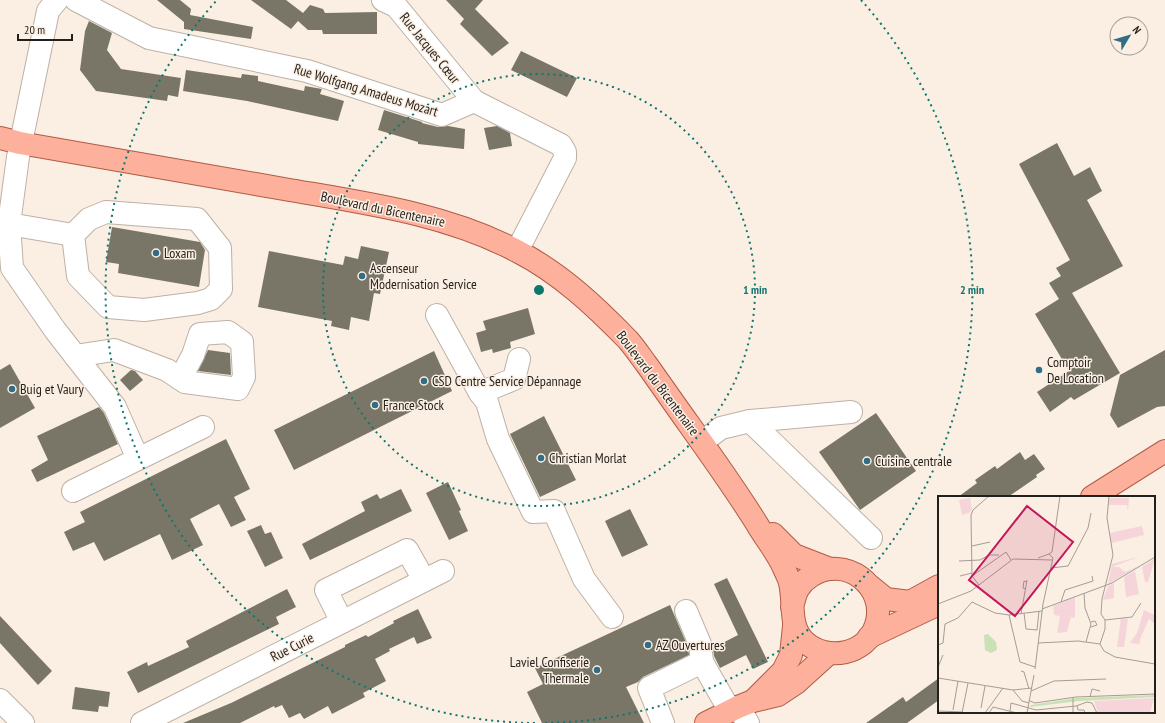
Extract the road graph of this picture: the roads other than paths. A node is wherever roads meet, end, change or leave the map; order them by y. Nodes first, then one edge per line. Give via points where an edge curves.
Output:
1 (57, 0) edge
2 (76, 0) edge
3 (383, 0) edge
4 (474, 101) junction
5 (10, 140) edge
6 (9, 224) junction
7 (73, 235) junction
8 (517, 251) junction
9 (437, 315) dead end
10 (75, 356) junction
11 (519, 359) dead end
12 (180, 378) dead end
13 (480, 393) junction
14 (851, 412) dead end
15 (750, 421) junction
16 (203, 427) dead end
17 (702, 442) junction
18 (1165, 451) edge
19 (138, 459) junction
20 (73, 491) dead end
21 (1094, 496) edge
22 (745, 505) junction
23 (871, 538) dead end
24 (830, 568) junction
25 (870, 586) junction
26 (938, 587) edge
27 (938, 604) edge
28 (686, 611) dead end
29 (793, 616) junction
30 (612, 617) dead end
31 (342, 622) junction
32 (869, 637) junction
33 (828, 654) junction
34 (702, 662) junction
35 (0, 700) edge
36 (742, 710) edge
37 (23, 723) edge
38 (142, 723) edge
39 (663, 723) edge
40 (706, 723) edge

1 - 5 street via 48,11
2 - 4 street, Rue Wolfgang Amadeus Mozart via 149,38 307,71 442,115
3 - 4 street, Rue Jacques Cœur via 396,6
4 - 8 street via 561,146 565,152 566,158
5 - 6 street
5 - 8 main road, Boulevard du Bicentenaire via 390,208 451,223
6 - 7 street
6 - 10 street via 12,268
7 - 7 street via 78,276 108,307 144,310 198,303 212,299 221,289 220,248 197,219 106,212 89,219
8 - 17 main road, Boulevard du Bicentenaire via 547,269 588,300 631,344
9 - 13 street
10 - 12 street via 114,350 167,370
10 - 19 street via 114,407
11 - 13 street via 514,379
13 - 30 street via 486,402 498,439 533,512 554,511 584,579
14 - 15 street
15 - 17 street via 721,428
15 - 23 street
16 - 19 street
17 - 22 main road, Boulevard du Bicentenaire
18 - 21 main road
19 - 20 street
22 - 24 main road, Boulevard du Bicentenaire via 794,555
22 - 29 main road, Boulevard du Bicentenaire via 782,564 790,582
24 - 25 main road via 845,570 859,576
24 - 29 main road via 806,579 798,589
25 - 26 main road via 886,599 910,602
25 - 32 main road via 876,598 878,612 876,625
27 - 32 main road
28 - 34 street via 700,644
29 - 33 main road via 802,639 814,649
29 - 36 main road via 791,655 782,671
31 - 31 street, Rue Curie via 433,575 407,550 326,590
31 - 38 street, Rue Curie
32 - 33 main road via 858,648 844,654
33 - 36 main road via 796,683 778,695
34 - 36 street
34 - 39 street via 649,688
35 - 37 street
36 - 40 main road

